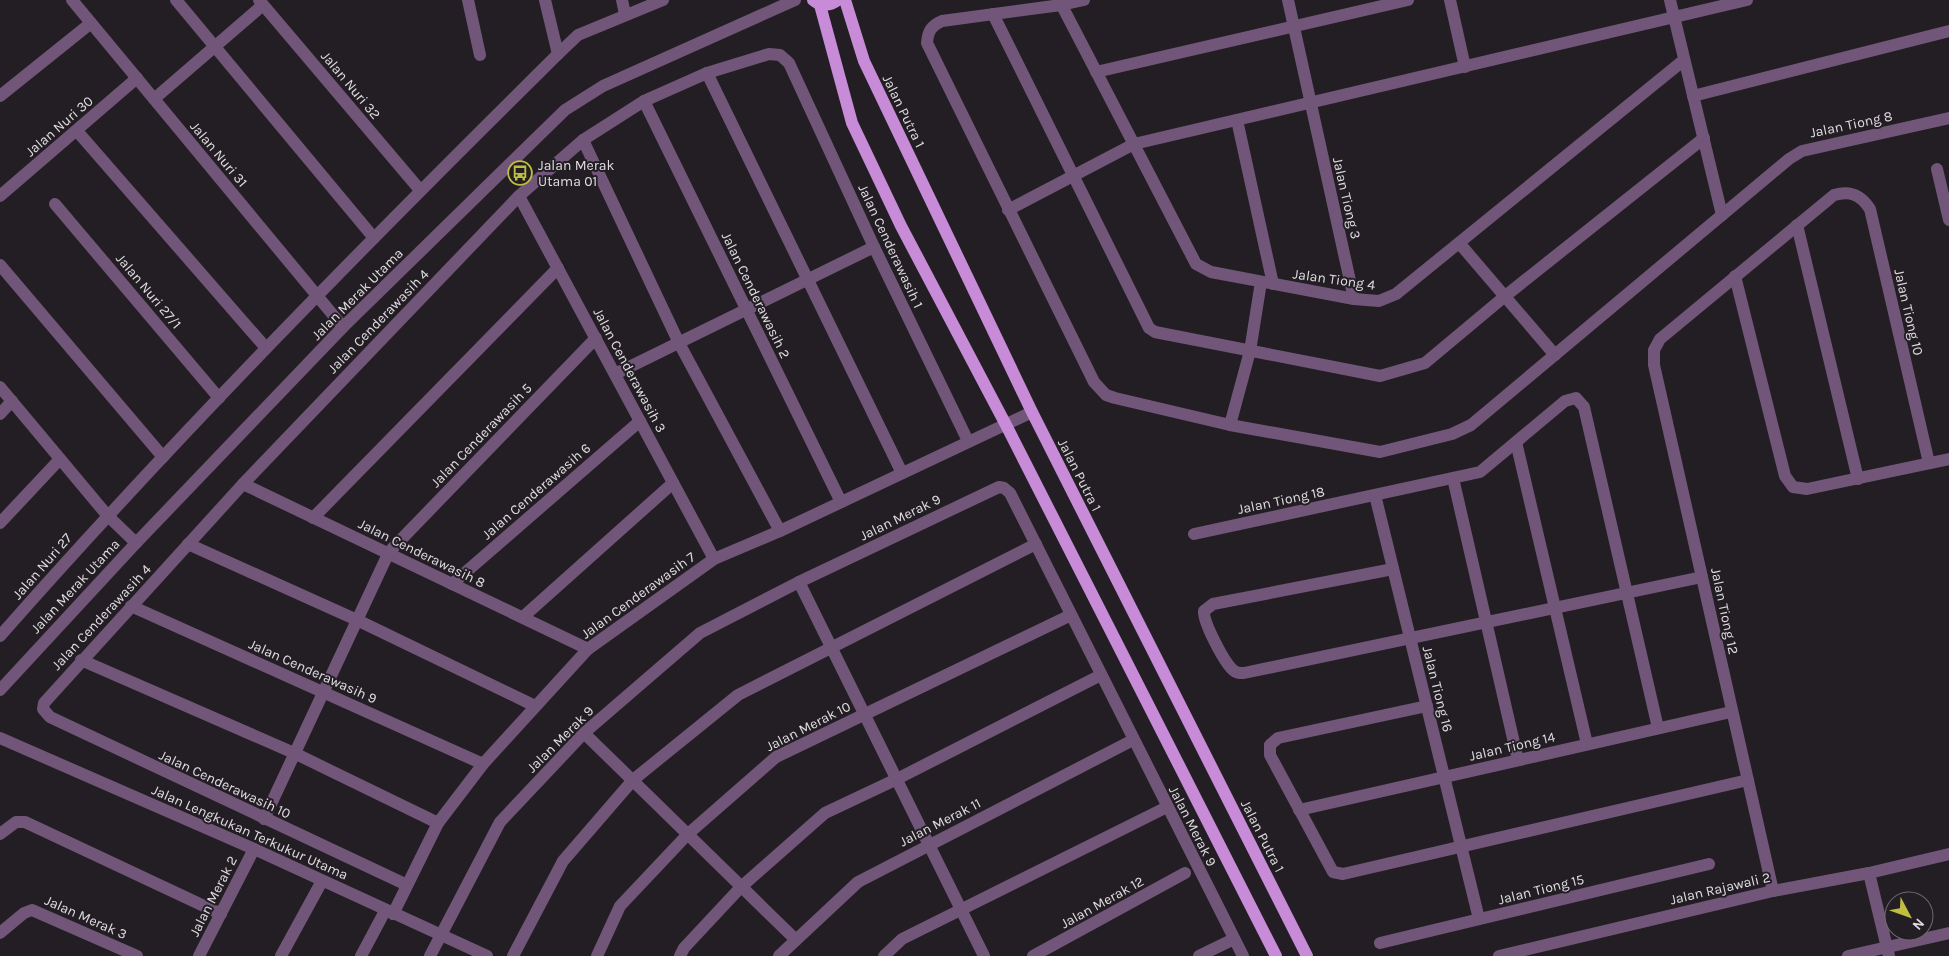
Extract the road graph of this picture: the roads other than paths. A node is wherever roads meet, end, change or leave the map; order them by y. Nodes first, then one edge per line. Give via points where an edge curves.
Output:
1 (72, 0) edge
2 (176, 0) edge
3 (468, 0) edge
4 (545, 0) edge
5 (622, 0) edge
6 (663, 0) edge
7 (795, 0) edge
8 (838, 0) edge
9 (845, 0) edge
10 (1084, 0) edge
11 (1288, 0) edge
12 (1408, 0) edge
13 (1450, 0) edge
14 (1670, 0) edge
15 (1747, 0) edge
16 (261, 2) edge
17 (817, 2) edge
18 (1060, 3) edge
19 (625, 14) junction
20 (993, 14) junction
21 (1674, 17) junction
22 (91, 23) junction
23 (1294, 27) junction
24 (1949, 31) edge
25 (215, 46) junction
26 (558, 54) junction
27 (480, 55) dead end
28 (1684, 60) junction
29 (789, 63) joint
30 (1465, 66) junction
31 (1096, 72) junction
32 (706, 73) junction
33 (137, 78) junction
34 (0, 96) edge
35 (1693, 96) junction
36 (154, 99) junction
37 (644, 101) junction
38 (1310, 103) junction
39 (1949, 118) edge
40 (1236, 120) junction
41 (77, 131) junction
42 (1704, 138) junction
43 (583, 140) junction
44 (1134, 144) junction
45 (1937, 169) dead end
46 (1072, 176) junction
47 (420, 190) junction
48 (0, 196) edge
49 (519, 196) junction
50 (55, 204) dead end
51 (1008, 210) junction
52 (1722, 215) junction
53 (1949, 220) edge
54 (1797, 225) junction
55 (374, 238) junction
56 (1460, 244) junction
57 (874, 247) junction
58 (0, 265) edge
59 (558, 268) junction
60 (1735, 276) junction
61 (807, 280) junction
62 (1267, 283) junction
63 (317, 295) junction
64 (1504, 297) junction
65 (1354, 299) junction
66 (746, 310) junction
67 (343, 327) junction
68 (596, 338) junction
69 (679, 343) junction
70 (266, 348) junction
71 (1250, 351) junction
72 (1555, 355) junction
73 (615, 374) junction
74 (0, 387) edge
75 (219, 398) junction
76 (12, 401) junction
77 (1032, 412) junction
78 (0, 414) edge
79 (640, 421) junction
80 (1006, 425) junction
81 (1230, 425) junction
82 (968, 441) junction
83 (1516, 442) junction
84 (163, 456) junction
85 (60, 459) junction
86 (1949, 459) edge
87 (1929, 463) junction
88 (902, 473) junction
89 (1453, 478) junction
90 (1858, 479) junction
91 (243, 484) junction
92 (674, 484) junction
93 (1375, 495) junction
94 (841, 502) junction
95 (107, 515) junction
96 (314, 518) junction
97 (0, 523) edge
98 (780, 531) junction
99 (1194, 534) dead end
100 (136, 543) junction
101 (188, 544) junction
102 (1036, 544) junction
103 (389, 552) junction
104 (714, 558) junction
105 (1393, 569) junction
106 (1702, 577) junction
107 (799, 582) junction
108 (452, 584) junction
109 (1628, 592) junction
110 (131, 606) junction
111 (1555, 607) junction
112 (1071, 615) junction
113 (522, 617) junction
114 (357, 620) junction
115 (1484, 622) junction
116 (0, 636) edge
117 (1410, 637) junction
118 (832, 648) junction
119 (588, 649) junction
120 (81, 660) junction
121 (1101, 675) junction
122 (0, 690) edge
123 (323, 692) junction
124 (46, 698) joint
125 (535, 706) junction
126 (1427, 706) junction
127 (1731, 712) junction
128 (864, 714) junction
129 (1658, 728) junction
130 (584, 733) junction
131 (0, 738) edge
132 (1133, 740) junction
133 (1588, 744) junction
134 (294, 753) junction
135 (1518, 760) junction
136 (483, 764) junction
137 (1444, 776) junction
138 (897, 779) junction
139 (633, 780) junction
140 (1748, 780) junction
141 (1167, 807) junction
142 (1299, 810) junction
143 (264, 819) junction
144 (438, 823) junction
145 (0, 834) edge
146 (688, 834) junction
147 (930, 845) junction
148 (1461, 846) junction
149 (254, 849) junction
150 (1949, 854) edge
151 (1709, 864) dead end
152 (1185, 873) dead end
153 (1869, 873) junction
154 (322, 881) junction
155 (407, 885) junction
156 (741, 887) junction
157 (1773, 891) junction
158 (962, 911) junction
159 (389, 912) junction
160 (221, 914) junction
161 (1479, 919) junction
162 (0, 933) edge
163 (1949, 933) edge
164 (442, 935) junction
165 (1234, 939) junction
166 (796, 940) junction
167 (1380, 943) dead end
168 (1057, 951) edge
169 (1888, 952) edge
170 (1524, 954) edge
171 (137, 956) edge
172 (199, 956) edge
173 (280, 956) edge
174 (362, 956) edge
175 (430, 956) edge
176 (487, 956) edge
177 (513, 956) edge
178 (597, 956) edge
179 (680, 956) edge
180 (779, 956) edge
181 (884, 956) edge
182 (984, 956) edge
183 (1033, 956) edge
184 (1199, 956) edge
185 (1243, 956) edge
186 (1276, 956) edge
187 (1307, 956) edge
188 (1499, 956) edge
189 (1848, 956) edge

1 - 22 street, Jalan Nuri 31
2 - 25 street
3 - 27 street
4 - 26 street
5 - 19 street
6 - 19 street, Jalan Nuri 27
7 - 67 street, Jalan Merak Utama via 603,86 565,110
8 - 17 main road via 829,5
9 - 77 main road, Jalan Putra 1 via 864,61
10 - 18 street
11 - 23 street, Jalan Tiong 3
12 - 23 street
13 - 30 street
14 - 21 street
15 - 21 street
16 - 25 street
16 - 47 street, Jalan Nuri 32
17 - 80 main road via 852,123 901,226
18 - 20 street
18 - 31 street, Jalan Tiong 4
19 - 26 street, Jalan Nuri 27 via 578,35
20 - 46 street
20 - 51 street, Jalan Tiong 8 via 934,24 928,32 927,43
21 - 28 street
21 - 30 street
22 - 33 street, Jalan Nuri 31
22 - 34 street
23 - 31 street
23 - 38 street, Jalan Tiong 3
24 - 35 street
25 - 36 street
25 - 55 street
26 - 47 street, Jalan Nuri 27
28 - 35 street
28 - 56 street, Jalan Tiong 4
29 - 32 street, Jalan Cenderawasih 4 via 780,55 769,54
29 - 57 street, Jalan Cenderawasih 1
30 - 38 street
31 - 44 street, Jalan Tiong 4
32 - 37 street, Jalan Cenderawasih 4
32 - 61 street
33 - 36 street, Jalan Nuri 31
33 - 41 street, Jalan Nuri 30
35 - 42 street
36 - 63 street, Jalan Nuri 31
37 - 43 street, Jalan Cenderawasih 4
37 - 66 street, Jalan Cenderawasih 2
38 - 40 street
38 - 65 street, Jalan Tiong 3
39 - 52 street, Jalan Tiong 8 via 1802,150
40 - 44 street
40 - 62 street
41 - 48 street, Jalan Nuri 30
41 - 70 street
42 - 52 street
42 - 64 street
43 - 49 street, Jalan Cenderawasih 4
43 - 69 street
44 - 46 street
44 - 62 street, Jalan Tiong 4 via 1196,264 1210,272
45 - 53 street
46 - 51 street
46 - 71 street via 1149,328 1155,332
47 - 55 street, Jalan Nuri 27
49 - 59 street, Jalan Cenderawasih 3
49 - 91 street, Jalan Cenderawasih 4
50 - 75 street, Jalan Nuri 27/1
51 - 81 street, Jalan Tiong 8 via 1099,389 1115,398
52 - 72 street, Jalan Tiong 8
54 - 60 street
54 - 87 street, Jalan Tiong 10 via 1834,195 1844,192 1864,200 1870,209
54 - 90 street
55 - 63 street, Jalan Nuri 27
56 - 64 street
56 - 65 street, Jalan Tiong 4 via 1388,299
57 - 61 street
57 - 82 street, Jalan Cenderawasih 1
58 - 84 street
59 - 68 street, Jalan Cenderawasih 3
59 - 96 street
60 - 90 street via 1788,482 1793,487 1807,489
60 - 106 street, Jalan Tiong 12 via 1660,339 1654,350 1654,365
61 - 66 street
61 - 88 street
62 - 65 street, Jalan Tiong 4
62 - 71 street
63 - 67 street, Jalan Nuri 31
63 - 70 street, Jalan Nuri 27
64 - 71 street via 1425,363 1380,376
64 - 72 street
66 - 69 street
66 - 94 street, Jalan Cenderawasih 2
67 - 100 street, Jalan Merak Utama
68 - 73 street, Jalan Cenderawasih 3
68 - 103 street, Jalan Cenderawasih 5
69 - 73 street
69 - 98 street
70 - 75 street, Jalan Nuri 27
71 - 81 street
72 - 81 street, Jalan Tiong 8 via 1462,430 1380,452
73 - 79 street, Jalan Cenderawasih 3
74 - 76 street
75 - 84 street, Jalan Nuri 27
76 - 78 street
76 - 85 street
77 - 80 street, Jalan Cenderawasih 7
77 - 187 main road, Jalan Putra 1
79 - 92 street, Jalan Cenderawasih 3
79 - 108 street, Jalan Cenderawasih 6
80 - 82 street, Jalan Cenderawasih 7
80 - 186 main road
82 - 88 street, Jalan Cenderawasih 7
83 - 89 street, Jalan Tiong 18 via 1480,472
83 - 109 street, Jalan Tiong 18 via 1565,401 1576,398 1584,407
83 - 111 street
84 - 95 street, Jalan Nuri 27
85 - 95 street
85 - 97 street
86 - 87 street
87 - 90 street
88 - 94 street, Jalan Cenderawasih 7
89 - 93 street, Jalan Tiong 18
89 - 115 street
91 - 96 street, Jalan Cenderawasih 8
91 - 101 street, Jalan Cenderawasih 4
92 - 104 street, Jalan Cenderawasih 3
92 - 113 street
93 - 99 street, Jalan Tiong 18
93 - 105 street, Jalan Tiong 16
94 - 98 street, Jalan Cenderawasih 7
95 - 100 street
95 - 116 street, Jalan Nuri 27
96 - 103 street, Jalan Cenderawasih 8
98 - 104 street, Jalan Cenderawasih 7
100 - 122 street, Jalan Merak Utama
101 - 110 street, Jalan Cenderawasih 4
101 - 114 street
102 - 107 street, Jalan Merak 9 via 1010,493 999,487
102 - 112 street, Jalan Merak 9
102 - 118 street
103 - 108 street, Jalan Cenderawasih 8
103 - 114 street, Jalan Cenderawasih 5
104 - 119 street, Jalan Cenderawasih 7
105 - 117 street, Jalan Tiong 16
105 - 117 street via 1213,604 1204,611 1205,622 1231,668 1239,673
106 - 109 street
106 - 127 street, Jalan Tiong 12
107 - 118 street
107 - 130 street, Jalan Merak 9 via 700,633
108 - 113 street, Jalan Cenderawasih 8
109 - 111 street
109 - 129 street
110 - 120 street, Jalan Cenderawasih 4
110 - 123 street, Jalan Cenderawasih 9
111 - 115 street
111 - 133 street
112 - 121 street, Jalan Merak 9
112 - 128 street, Jalan Merak 10
113 - 119 street, Jalan Cenderawasih 8
114 - 123 street, Jalan Cenderawasih 5
114 - 125 street
115 - 117 street
115 - 135 street
117 - 126 street, Jalan Tiong 16
118 - 128 street
118 - 139 street via 738,695
119 - 125 street, Jalan Cenderawasih 7
120 - 124 street, Jalan Cenderawasih 4
120 - 134 street
121 - 132 street, Jalan Merak 9
121 - 138 street
123 - 134 street, Jalan Cenderawasih 5
123 - 136 street, Jalan Cenderawasih 9
124 - 143 street, Jalan Cenderawasih 10 via 43,709 50,717
125 - 136 street, Jalan Cenderawasih 7
126 - 137 street, Jalan Tiong 16
126 - 142 street via 1274,740 1270,745 1270,755
127 - 129 street, Jalan Tiong 14
127 - 140 street, Jalan Tiong 12
128 - 138 street
128 - 146 street, Jalan Merak 10 via 776,756
129 - 133 street, Jalan Tiong 14
130 - 139 street
130 - 164 street, Jalan Merak 9 via 500,822
131 - 149 street, Jalan Lengkukan Terkukur Utama
132 - 141 street, Jalan Merak 9
132 - 147 street, Jalan Merak 11
133 - 135 street, Jalan Tiong 14
134 - 143 street, Jalan Cenderawasih 5
134 - 144 street
135 - 137 street, Jalan Tiong 14
136 - 144 street, Jalan Cenderawasih 7
137 - 142 street, Jalan Tiong 14
137 - 148 street, Jalan Tiong 16
138 - 147 street
138 - 156 street via 825,813
139 - 146 street
139 - 177 street via 562,861
140 - 148 street
140 - 157 street, Jalan Tiong 12
141 - 158 street
141 - 165 street, Jalan Merak 9
142 - 148 street via 1329,868 1338,874
143 - 155 street, Jalan Cenderawasih 10
144 - 155 street, Jalan Cenderawasih 7
145 - 160 street via 16,822 25,822
146 - 156 street
146 - 178 street, Jalan Merak 10 via 620,906
147 - 158 street
147 - 166 street, Jalan Merak 11 via 858,882
148 - 161 street, Jalan Tiong 16
149 - 154 street, Jalan Lengkukan Terkukur Utama
149 - 160 street, Jalan Merak 2
150 - 153 street, Jalan Rajawali 2
151 - 161 street, Jalan Tiong 15
152 - 168 street, Jalan Merak 12
153 - 157 street, Jalan Rajawali 2
153 - 169 street
154 - 159 street, Jalan Lengkukan Terkukur Utama
154 - 173 street
155 - 159 street, Jalan Cenderawasih 7
156 - 166 street
156 - 179 street
157 - 170 street, Jalan Rajawali 2
158 - 181 street via 902,939
158 - 182 street
159 - 164 street, Jalan Lengkukan Terkukur Utama
159 - 174 street, Jalan Cenderawasih 7
160 - 172 street, Jalan Merak 2
161 - 167 street, Jalan Tiong 15
162 - 171 street, Jalan Merak 3 via 32,910
163 - 169 street
164 - 175 street, Jalan Merak 9
164 - 176 street, Jalan Lengkukan Terkukur Utama
165 - 184 street
165 - 185 street, Jalan Merak 9
166 - 180 street, Jalan Merak 11
168 - 183 street, Jalan Merak 12
169 - 189 street
170 - 188 street, Jalan Rajawali 2

